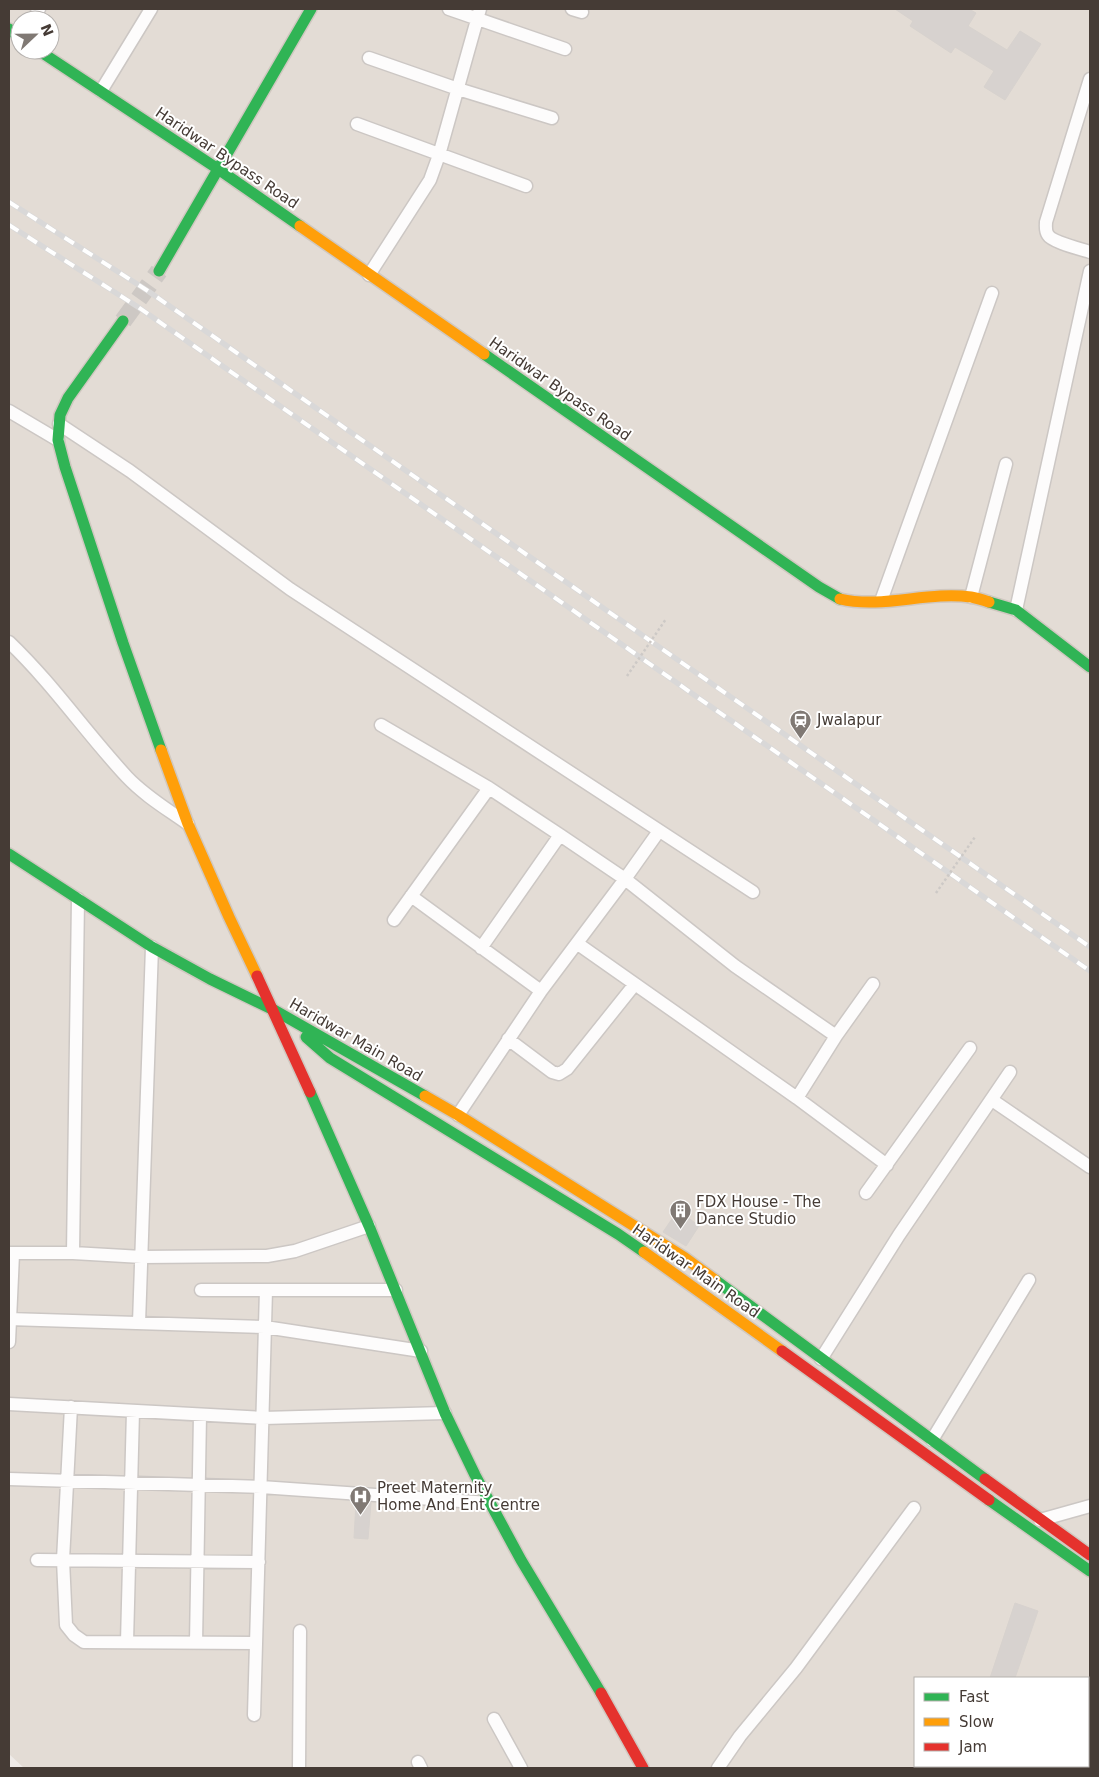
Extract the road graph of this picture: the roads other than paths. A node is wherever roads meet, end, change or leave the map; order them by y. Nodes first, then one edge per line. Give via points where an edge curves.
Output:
1 (151, 9) edge
2 (311, 9) edge
3 (449, 9) edge
4 (478, 13) edge
5 (565, 49) dead end
6 (369, 58) dead end
7 (53, 60) edge
8 (1090, 79) edge
9 (458, 89) junction
10 (101, 91) junction
11 (552, 118) dead end
12 (356, 124) dead end
13 (439, 155) junction
14 (218, 169) junction
15 (526, 186) dead end
16 (1090, 252) edge
17 (158, 271) tunnel mouth
18 (1090, 271) edge
19 (369, 275) junction
20 (992, 293) dead end
21 (123, 321) tunnel mouth
22 (9, 411) edge
23 (59, 424) junction
24 (58, 440) junction
25 (1006, 464) dead end
26 (971, 597) junction
27 (881, 601) junction
28 (1016, 610) junction
29 (9, 642) edge
30 (1090, 667) edge
31 (381, 725) dead end
32 (489, 788) junction
33 (188, 824) junction
34 (659, 831) junction
35 (560, 835) junction
36 (9, 854) edge
37 (625, 879) junction
38 (752, 892) dead end
39 (411, 896) junction
40 (78, 899) junction
41 (394, 920) dead end
42 (578, 944) junction
43 (152, 947) junction
44 (481, 948) junction
45 (635, 984) junction
46 (873, 984) dead end
47 (541, 991) junction
48 (274, 1010) junction
49 (836, 1036) junction
50 (508, 1039) junction
51 (970, 1048) dead end
52 (1010, 1072) dead end
53 (797, 1098) junction
54 (992, 1100) junction
55 (458, 1115) junction
56 (887, 1165) junction
57 (1090, 1167) edge
58 (866, 1193) dead end
59 (369, 1226) junction
60 (11, 1253) edge
61 (73, 1253) junction
62 (142, 1257) junction
63 (1029, 1280) dead end
64 (201, 1290) dead end
65 (266, 1290) junction
66 (396, 1290) junction
67 (9, 1319) edge
68 (139, 1323) junction
69 (265, 1327) junction
70 (9, 1342) edge
71 (421, 1350) junction
72 (822, 1358) junction
73 (9, 1404) edge
74 (72, 1407) junction
75 (133, 1411) junction
76 (445, 1413) junction
77 (200, 1415) junction
78 (263, 1418) junction
79 (932, 1440) junction
80 (9, 1479) edge
81 (68, 1481) junction
82 (131, 1483) junction
83 (199, 1485) junction
84 (261, 1486) junction
85 (489, 1502) junction
86 (1090, 1506) edge
87 (914, 1508) dead end
88 (1040, 1520) junction
89 (1090, 1555) edge
90 (37, 1560) dead end
91 (63, 1560) junction
92 (130, 1561) junction
93 (197, 1561) junction
94 (259, 1562) junction
95 (1090, 1571) edge
96 (300, 1631) dead end
97 (127, 1642) junction
98 (196, 1643) junction
99 (256, 1643) junction
100 (254, 1715) dead end
101 (494, 1719) dead end
102 (299, 1768) edge
103 (521, 1768) edge
104 (643, 1768) edge
105 (718, 1768) edge

1 - 10 street
2 - 14 main road
3 - 4 street
4 - 5 street
4 - 9 street
6 - 9 street
7 - 10 main road, Haridwar Bypass Road
8 - 16 street via 1046,222 1048,236
9 - 11 street
9 - 13 street
10 - 14 main road, Haridwar Bypass Road
12 - 13 street
13 - 15 street
13 - 19 street via 430,180
14 - 17 main road
14 - 19 main road, Haridwar Bypass Road
18 - 28 street
19 - 27 main road, Haridwar Bypass Road via 819,588 838,599 856,603
20 - 27 street
21 - 23 main road via 68,398
22 - 24 street
23 - 24 main road
23 - 34 street via 130,471 290,589
24 - 33 main road via 120,633
25 - 26 street
26 - 27 main road, Haridwar Bypass Road
26 - 28 main road, Haridwar Bypass Road
28 - 30 main road, Haridwar Bypass Road
29 - 33 street via 53,688 128,778
31 - 32 street
32 - 35 street
32 - 39 street
33 - 48 main road
34 - 37 street
34 - 38 street
35 - 37 street
35 - 44 street
36 - 40 main road, Haridwar Main Road
37 - 42 street
37 - 49 street via 735,966
39 - 41 street
39 - 44 street
40 - 43 main road, Haridwar Main Road
40 - 61 street
42 - 45 street
42 - 47 street
43 - 48 main road, Haridwar Main Road
43 - 62 street
44 - 47 street
45 - 50 street via 560,1074 552,1072
45 - 53 street
46 - 49 street
47 - 50 street
48 - 55 main road, Haridwar Main Road
48 - 59 main road
48 - 95 main road, Haridwar Main Road via 330,1058 618,1234 678,1275
49 - 53 street
50 - 55 street
51 - 56 street
52 - 54 street
53 - 56 street
54 - 57 street
54 - 72 street via 899,1236
55 - 72 main road, Haridwar Main Road via 685,1258
56 - 58 street
59 - 62 street via 295,1251 267,1256
59 - 66 main road
60 - 61 street
60 - 67 street
61 - 62 street
62 - 68 street
63 - 79 street
64 - 65 street
65 - 66 street
65 - 69 street
66 - 71 main road
67 - 68 street
67 - 70 street
68 - 69 street
69 - 71 street
69 - 78 street
71 - 76 main road
72 - 79 main road, Haridwar Main Road
73 - 74 street
74 - 75 street
74 - 81 street
75 - 77 street
75 - 82 street
76 - 78 street
76 - 85 main road
77 - 78 street
77 - 83 street
78 - 84 street
79 - 88 main road, Haridwar Main Road
80 - 81 street
81 - 82 street
81 - 91 street
82 - 83 street
82 - 92 street
83 - 84 street
83 - 93 street
84 - 85 street
84 - 94 street
85 - 104 main road
86 - 88 street
87 - 105 street
88 - 89 main road, Haridwar Main Road
90 - 91 street
91 - 92 street
91 - 97 street via 66,1625 84,1642
92 - 93 street
92 - 97 street
93 - 94 street
93 - 98 street
94 - 99 street
96 - 102 street
97 - 98 street
98 - 99 street
99 - 100 street
101 - 103 street

